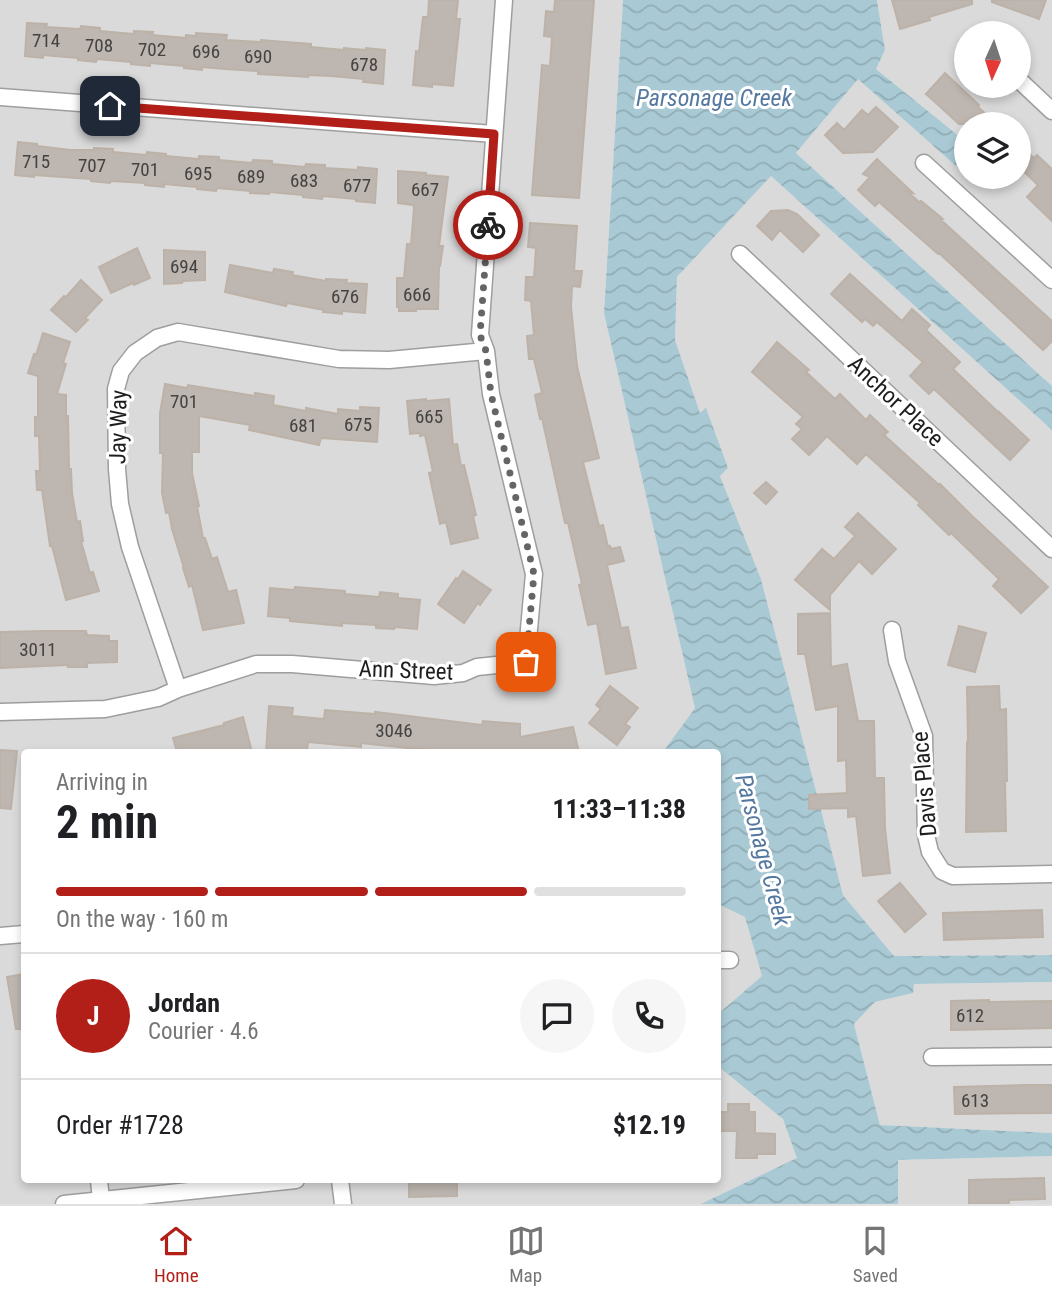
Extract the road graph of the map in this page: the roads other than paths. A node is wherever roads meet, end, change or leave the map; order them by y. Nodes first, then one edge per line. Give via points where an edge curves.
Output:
1 (504, 0) edge
2 (1031, 91) edge
3 (0, 97) edge
4 (1052, 111) edge
5 (494, 134) junction
6 (924, 163) dead end
7 (740, 254) dead end
8 (1052, 280) edge
9 (486, 351) junction
10 (1052, 549) edge
11 (892, 629) dead end
12 (178, 689) junction
13 (0, 712) edge
14 (1052, 874) edge
15 (21, 933) edge
16 (0, 936) edge
17 (1052, 1056) edge
18 (932, 1057) dead end
19 (99, 1183) edge
20 (173, 1183) edge
21 (268, 1183) edge
22 (340, 1183) edge
23 (164, 1194) junction
24 (101, 1200) junction
25 (64, 1204) edge
26 (343, 1204) edge

1 - 5 street, Ann Street
2 - 4 street
3 - 5 street
5 - 9 street, Ann Street via 480,335
6 - 8 street
7 - 10 street, Anchor Place
9 - 12 street, Ann Street via 491,394 534,574 526,662 435,676 256,664
9 - 12 street, Jay Way via 388,360 339,359 178,332 157,338 135,353 121,371 116,389 120,504
11 - 14 street, Davis Place via 897,661 923,736 926,835 936,862 953,876
12 - 13 street, Ann Street via 105,709
15 - 16 street
17 - 18 street
19 - 24 street
20 - 23 street
21 - 23 street
22 - 26 street
23 - 24 street
24 - 25 street

